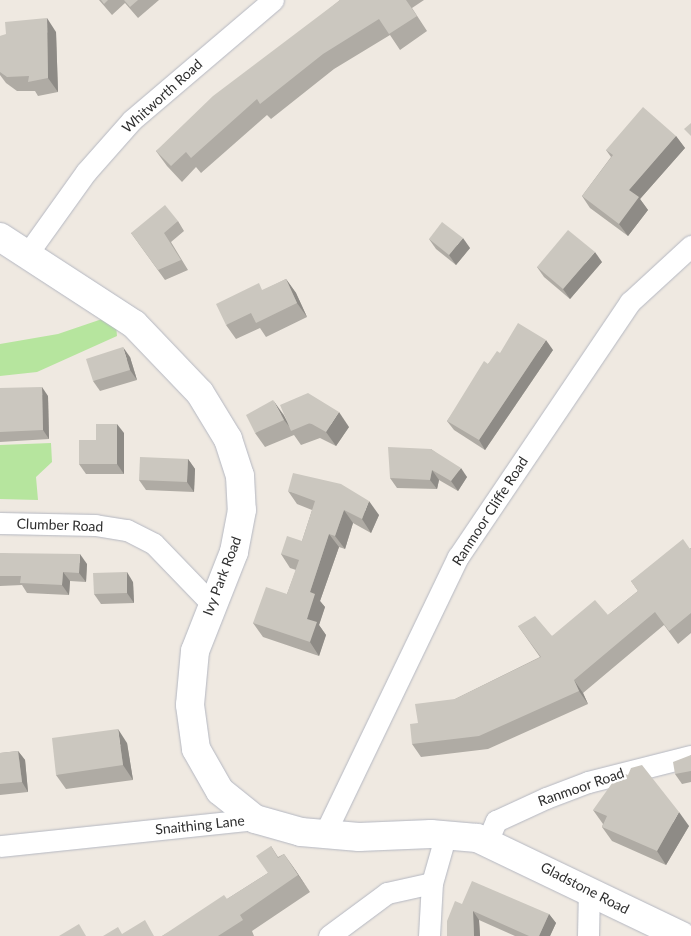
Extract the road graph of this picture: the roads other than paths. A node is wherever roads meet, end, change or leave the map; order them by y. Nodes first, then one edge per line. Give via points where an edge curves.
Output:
1 (273, 0) edge
2 (0, 237) edge
3 (691, 246) edge
4 (28, 252) junction
5 (0, 523) edge
6 (212, 604) junction
7 (691, 756) edge
8 (255, 819) junction
9 (446, 834) junction
10 (324, 835) junction
11 (487, 842) junction
12 (0, 846) edge
13 (432, 883) junction
14 (589, 890) junction
15 (677, 935) edge
16 (329, 936) edge
17 (429, 936) edge
18 (588, 936) edge

1 - 4 street, Whitworth Road via 132,120 86,172
2 - 4 street, Ivy Park Road
3 - 10 street, Ranmoor Cliffe Road via 630,302 458,556
4 - 6 street, Ivy Park Road via 117,310 151,340 200,393 228,439 240,476 242,510 234,552
5 - 6 street, Clumber Road via 95,525 127,530 154,544
6 - 8 street, Ivy Park Road via 192,670 193,737 215,784
7 - 11 street, Ranmoor Road via 588,782 546,798 496,821
8 - 10 street, Snaithing Lane
8 - 12 street, Snaithing Lane
9 - 10 street, Snaithing Lane
9 - 11 street, Snaithing Lane
9 - 13 street
11 - 14 street, Gladstone Road
13 - 16 street via 387,893
13 - 17 street
14 - 15 street, Gladstone Road
14 - 18 street

